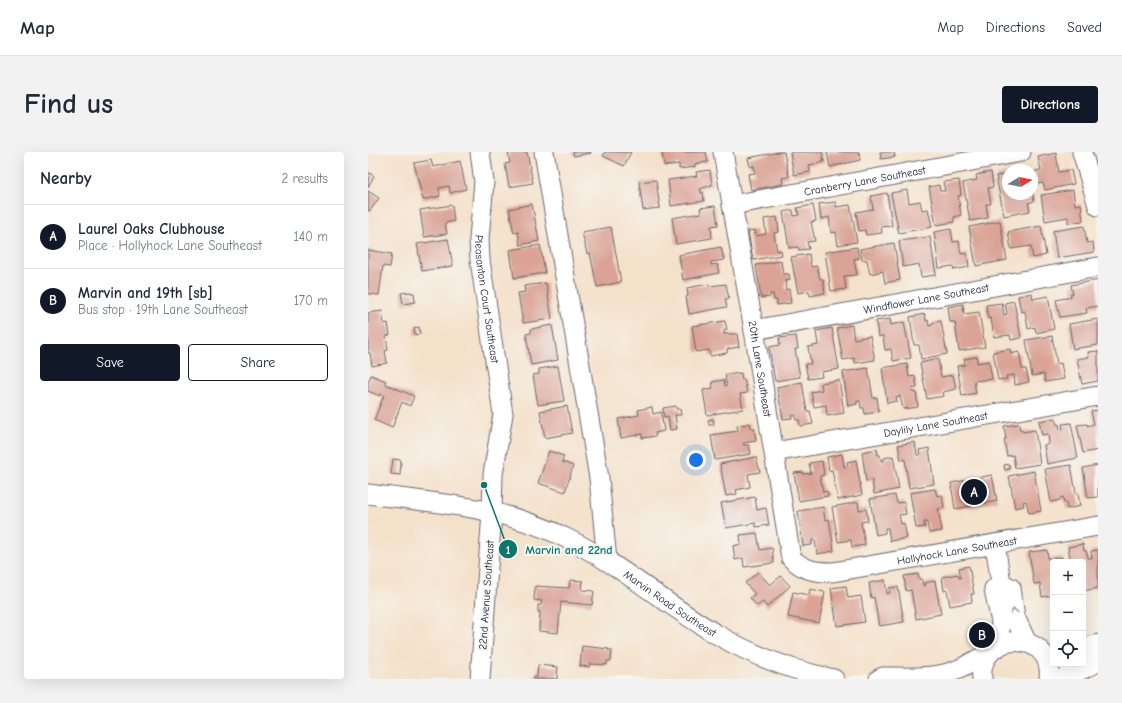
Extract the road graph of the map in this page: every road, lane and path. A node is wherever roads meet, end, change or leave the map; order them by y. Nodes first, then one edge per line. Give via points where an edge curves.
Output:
1 (480, 152) edge
2 (544, 152) edge
3 (723, 152) edge
4 (1021, 152) edge
5 (1082, 152) edge
6 (732, 205) junction
7 (1098, 206) edge
8 (1098, 267) edge
9 (754, 330) junction
10 (1098, 396) edge
11 (774, 452) junction
12 (368, 494) edge
13 (492, 512) junction
14 (1098, 526) edge
15 (995, 544) junction
16 (607, 561) junction
17 (816, 572) joint
18 (1001, 583) junction
19 (1098, 644) edge
20 (1086, 648) edge
21 (1041, 649) edge
22 (994, 650) junction
23 (1098, 662) edge
24 (480, 679) edge
25 (834, 679) edge
26 (879, 679) edge
27 (982, 679) edge
28 (1049, 679) edge
29 (1061, 679) edge

1 - 13 street, Pleasanton Court Southeast via 484,182 480,260 503,414 493,474
2 - 16 street via 599,478
3 - 6 street, 20th Lane Southeast
4 - 6 street, Cranberry Lane Southeast
5 - 7 street
6 - 9 street, 20th Lane Southeast
8 - 9 street, Windflower Lane Southeast
9 - 11 street, 20th Lane Southeast
10 - 11 street, Daylily Lane Southeast
11 - 17 street, 20th Lane Southeast via 792,558 800,566
12 - 13 street, Marvin Road Southeast
13 - 16 street, Marvin Road Southeast via 567,538
13 - 24 street, 22nd Avenue Southeast
14 - 15 street, Hollyhock Lane Southeast
15 - 17 street, Hollyhock Lane Southeast via 833,572
15 - 18 street
16 - 25 street, Marvin Road Southeast via 709,630 742,648 796,669
21 -> 18 street via 1015,617 1012,588
18 - 22 street via 994,589 1001,622
19 - 20 street
21 - 22 street via 1010,641
21 - 28 street via 1049,664
22 - 26 street via 956,671 922,677
22 - 27 street via 983,661
23 - 29 street

